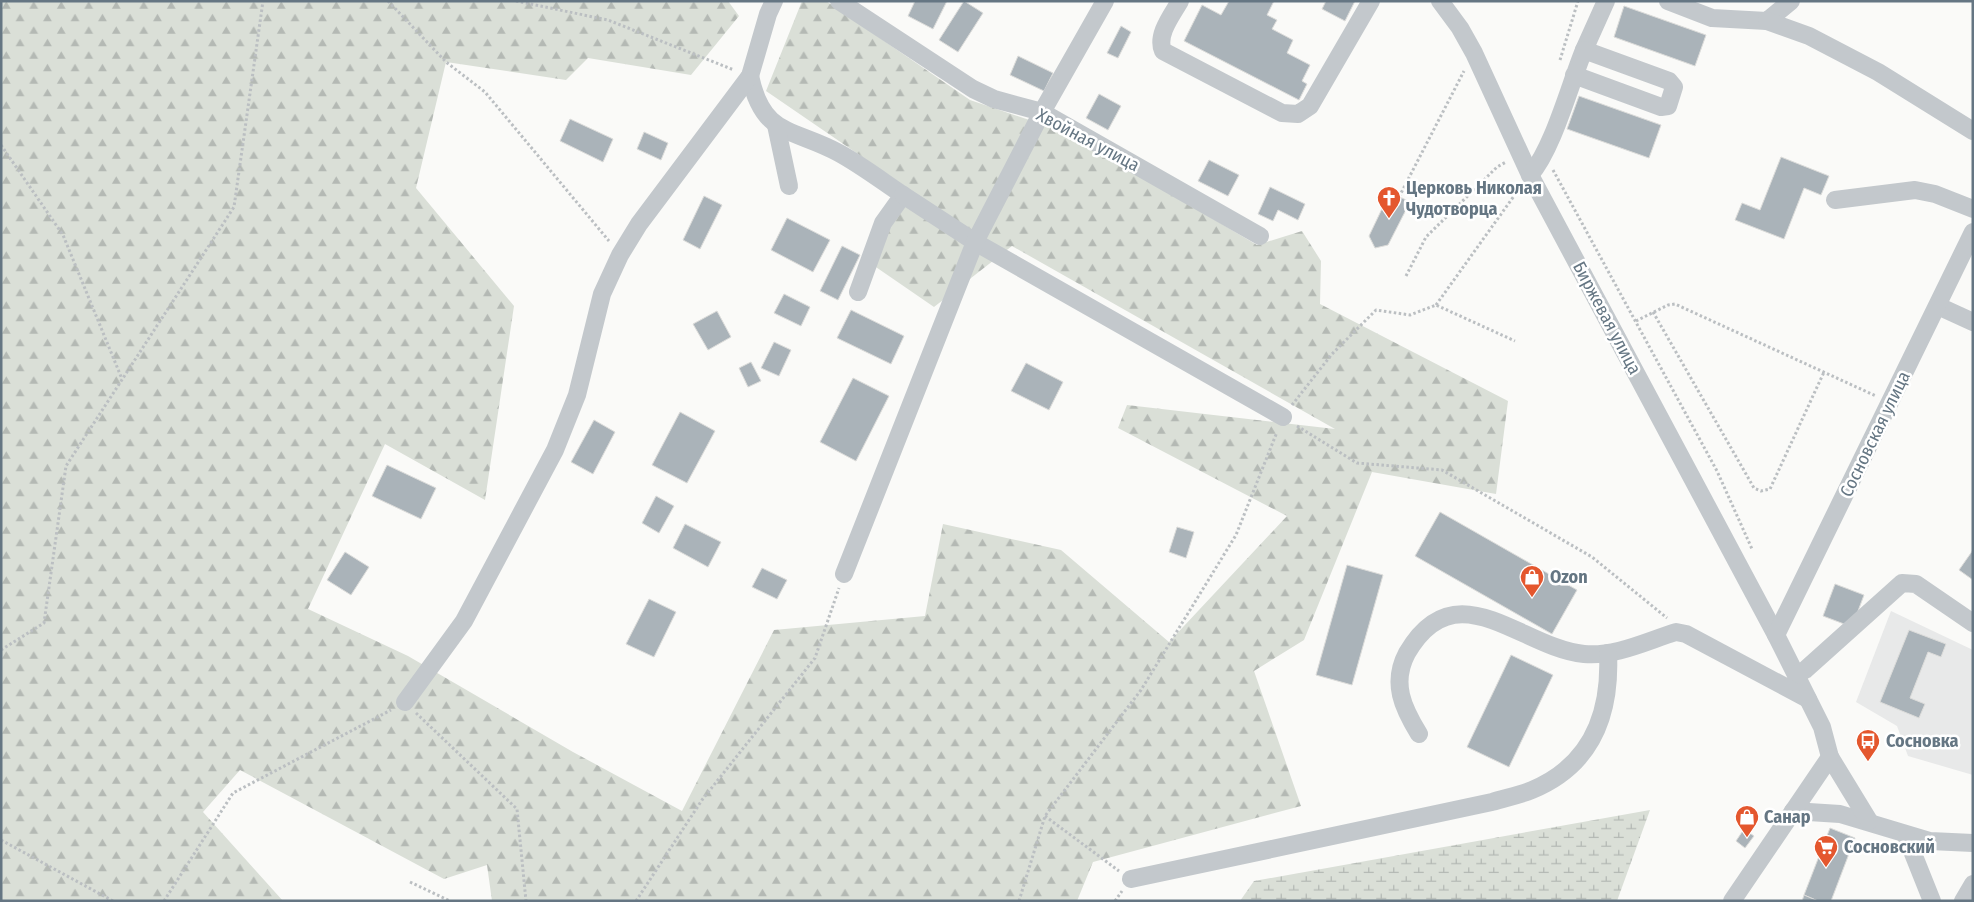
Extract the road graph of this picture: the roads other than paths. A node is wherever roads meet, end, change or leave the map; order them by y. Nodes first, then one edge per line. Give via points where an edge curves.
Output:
1 (774, 1) edge
2 (839, 1) edge
3 (1105, 1) edge
4 (1180, 1) edge
5 (1371, 1) edge
6 (1440, 1) edge
7 (1606, 1) edge
8 (1668, 1) edge
9 (1791, 1) edge
10 (1767, 21) junction
11 (1584, 50) junction
12 (1574, 75) junction
13 (750, 76) junction
14 (1042, 112) junction
15 (776, 125) junction
16 (1973, 132) edge
17 (1530, 175) junction
18 (789, 186) dead end
19 (903, 194) junction
20 (1835, 200) dead end
21 (1973, 209) edge
22 (1973, 232) edge
23 (1260, 236) dead end
24 (976, 242) junction
25 (858, 292) dead end
26 (1938, 306) junction
27 (1973, 322) edge
28 (1283, 417) road end
29 (844, 574) road end
30 (1973, 623) edge
31 (1776, 635) junction
32 (1608, 654) junction
33 (1796, 675) junction
34 (1808, 699) junction
35 (405, 702) road end
36 (1419, 734) dead end
37 (1830, 756) junction
38 (1794, 811) junction
39 (1868, 821) junction
40 (1906, 836) junction
41 (1973, 843) edge
42 (1130, 879) road end
43 (1973, 884) edge
44 (1732, 901) edge
45 (1932, 901) edge
46 (1963, 901) edge

1 - 13 street
2 - 14 street, Хвойная улица via 973,89 994,99
3 - 14 street
4 - 5 street via 1163,33 1161,46 1164,51 1282,114 1298,114 1310,106
6 - 17 street, Биржевая улица via 1474,53
7 - 11 street
8 - 10 street via 1712,18
9 - 10 street
10 - 16 street via 1809,36 1878,72
11 - 12 street
11 - 12 street via 1669,81 1674,87 1668,106 1661,108
12 - 17 street via 1544,154
13 - 15 street via 754,98
13 - 35 street via 639,224 620,255 602,294 577,395 555,450 464,621
14 - 23 street, Хвойная улица
14 - 24 street
15 - 18 street
15 - 19 street via 838,152
17 - 31 street, Биржевая улица
19 - 24 street
19 - 25 street via 883,223
20 - 21 street via 1915,190
22 - 26 street, Сосновская улица
24 - 28 street
24 - 29 street
26 - 27 street
26 - 31 street, Сосновская улица
30 - 33 street via 1916,584 1902,583
31 - 33 street, Биржевая улица
32 - 34 street via 1676,632 1686,634
32 - 36 street via 1565,651 1492,618 1469,614 1448,616 1428,626 1414,642 1399,678 1405,712
32 - 42 street via 1610,680 1602,717 1592,742 1580,758 1533,789 1492,802
33 - 34 street, Биржевая улица
34 - 37 street, Биржевая улица via 1822,727
37 - 38 street
37 - 39 street, Биржевая улица
38 - 39 street via 1831,813
38 - 44 street
39 - 40 street
40 - 41 street
40 - 45 street
43 - 46 street

